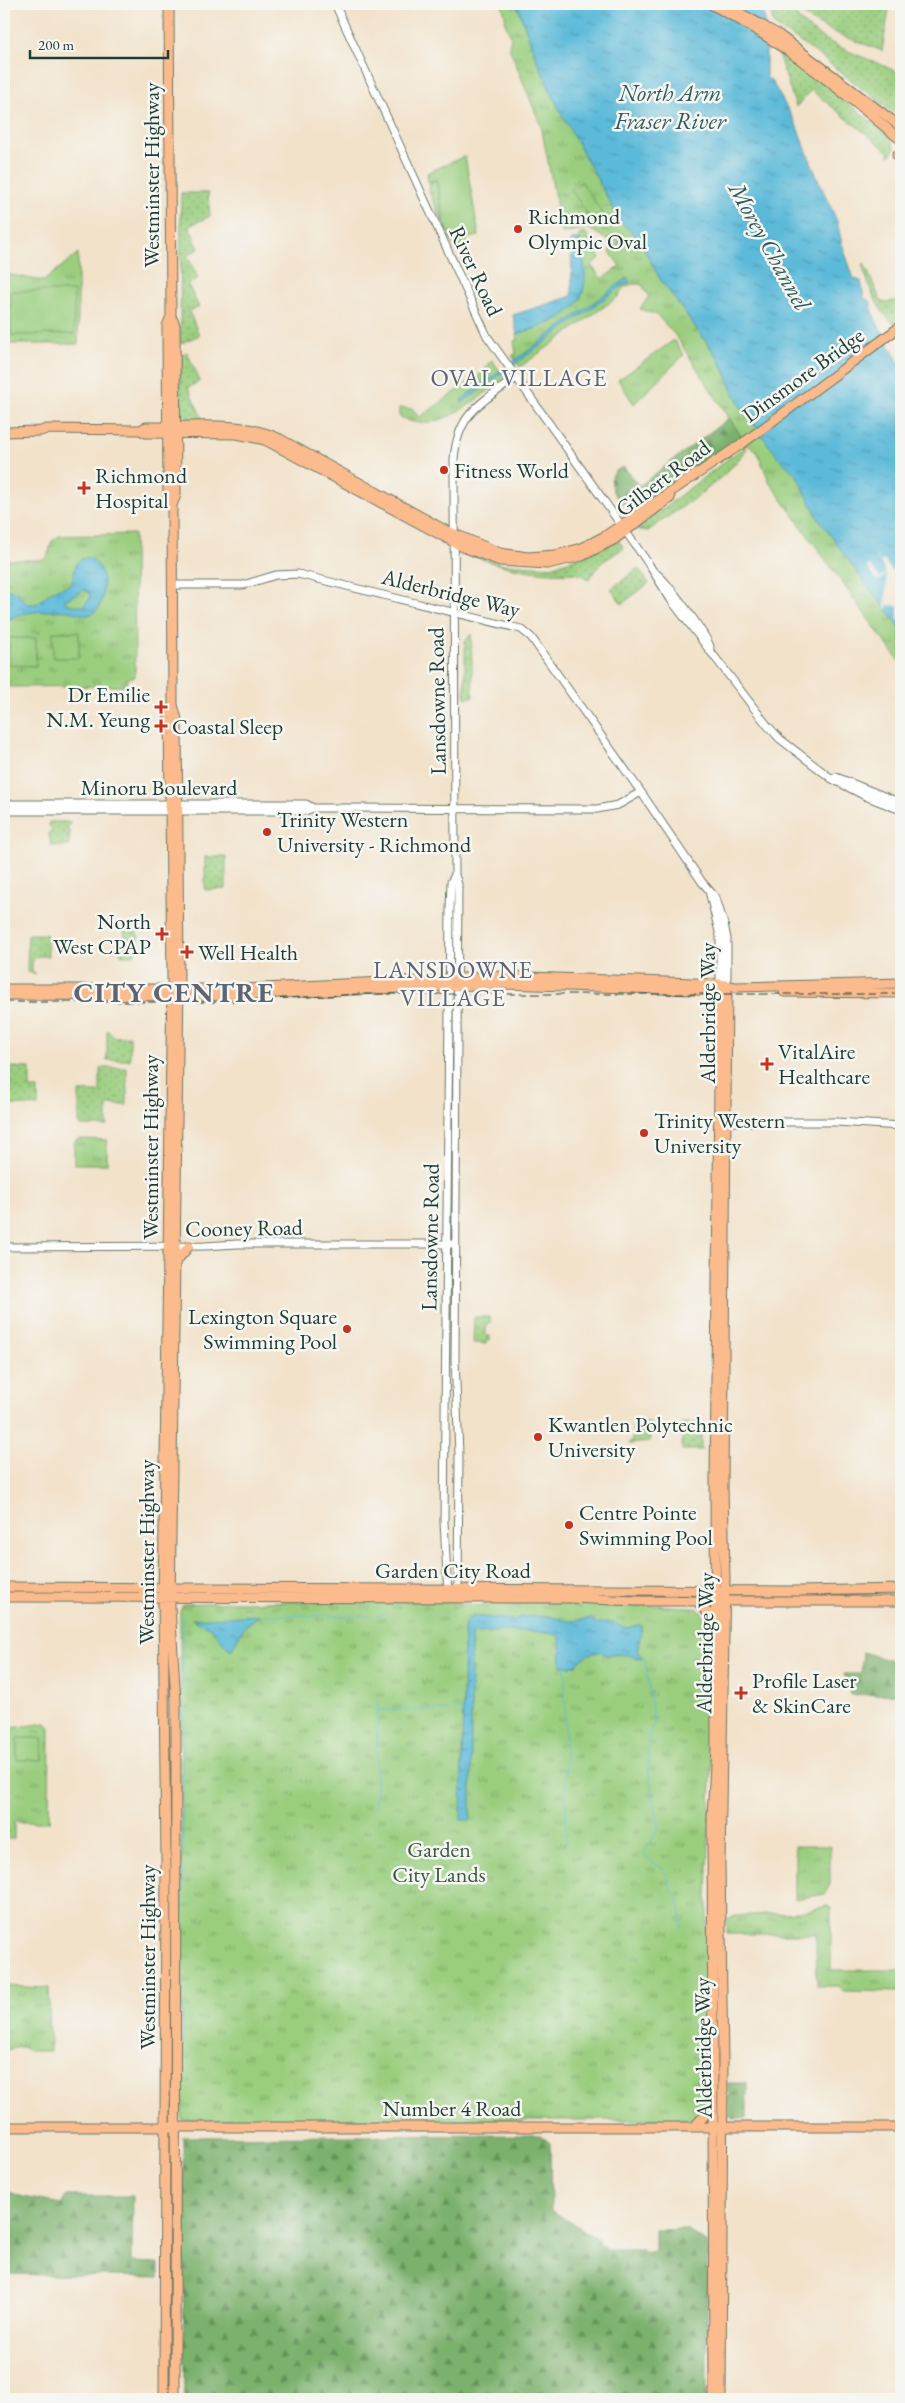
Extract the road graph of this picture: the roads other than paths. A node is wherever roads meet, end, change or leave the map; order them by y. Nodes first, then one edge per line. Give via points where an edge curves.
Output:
1 (169, 4) edge
2 (337, 4) edge
3 (710, 4) edge
4 (724, 4) edge
5 (778, 38) junction
6 (898, 121) edge
7 (901, 128) edge
8 (901, 140) edge
9 (901, 326) edge
10 (514, 375) junction
11 (4, 426) edge
12 (46, 429) junction
13 (171, 430) junction
14 (4, 432) edge
15 (727, 453) joint
16 (623, 527) junction
17 (454, 538) junction
18 (172, 585) junction
19 (453, 611) junction
20 (173, 705) junction
21 (818, 769) junction
22 (641, 792) junction
23 (4, 804) edge
24 (901, 804) edge
25 (174, 807) junction
26 (455, 808) junction
27 (4, 810) edge
28 (901, 810) edge
29 (454, 982) junction
30 (901, 983) edge
31 (724, 988) junction
32 (4, 989) edge
33 (175, 993) junction
34 (901, 993) edge
35 (4, 995) edge
36 (722, 1122) junction
37 (901, 1126) edge
38 (447, 1244) junction
39 (456, 1244) junction
40 (172, 1246) junction
41 (189, 1246) junction
42 (4, 1247) edge
43 (175, 1263) junction
44 (715, 1567) junction
45 (725, 1578) junction
46 (4, 1587) edge
47 (446, 1589) junction
48 (901, 1589) edge
49 (698, 1590) junction
50 (720, 1590) junction
51 (826, 1590) junction
52 (167, 1593) junction
53 (455, 1595) junction
54 (4, 1597) edge
55 (697, 1601) junction
56 (720, 1601) junction
57 (901, 1602) edge
58 (714, 1620) junction
59 (171, 1860) junction
60 (712, 2107) junction
61 (4, 2126) edge
62 (695, 2126) junction
63 (712, 2126) junction
64 (723, 2126) junction
65 (901, 2126) edge
66 (166, 2128) junction
67 (176, 2128) junction
68 (712, 2144) junction
69 (714, 2319) junction
70 (164, 2399) edge
71 (175, 2399) edge
72 (714, 2399) edge
73 (719, 2399) edge

1 - 13 main road, Westminster Highway via 171,316 175,325
2 - 10 street, River Road via 474,312
3 - 5 main road
4 - 5 main road
5 - 6 main road
5 - 8 main road
6 - 7 main road
9 - 15 main road, Dinsmore Bridge
10 - 16 street, River Road
10 - 17 street, Lansdowne Road via 468,415 458,436 454,459
11 - 12 main road, Gilbert Road via 41,426
12 - 13 main road, Gilbert Road via 140,430 146,433
12 - 14 main road, Gilbert Road via 41,432
13 - 17 main road, Gilbert Road via 237,434 265,440
13 - 18 main road, Westminster Highway via 168,498 172,505
15 - 16 main road, Gilbert Road
16 - 17 main road, Gilbert Road via 582,548 537,557 500,553
16 - 21 street, River Road via 664,590 767,725 792,750
17 - 19 street, Lansdowne Road
18 - 19 street, Alderbridge Way via 243,585 276,575 298,574
18 - 20 main road, Westminster Highway
19 - 22 street, Alderbridge Way via 514,625 526,633
19 - 26 street, Lansdowne Road
20 - 25 main road, Westminster Highway via 177,718
20 - 25 main road, Westminster Highway via 169,714
21 - 24 street
21 - 28 street via 856,792
22 - 26 street, Minoru Boulevard via 625,802 603,808
22 - 31 street, Alderbridge Way via 709,891 720,936
23 - 25 street, Minoru Boulevard
25 - 26 street, Minoru Boulevard via 306,804 313,808
25 - 27 street, Minoru Boulevard
25 - 33 main road, Westminster Highway
26 - 29 street, Lansdowne Road via 455,876 451,882
29 - 31 main road via 536,976
29 - 33 main road
29 - 38 street, Lansdowne Road
29 - 39 street, Lansdowne Road
30 - 31 main road
31 - 34 main road
31 - 36 main road, Alderbridge Way
32 - 33 main road
33 - 35 main road
33 - 40 main road, Westminster Highway
36 - 37 street via 836,1122
36 - 44 main road, Alderbridge Way
36 - 45 main road, Alderbridge Way
38 - 39 street, Cooney Road
38 - 41 street, Cooney Road
38 - 47 street, Lansdowne Road
39 - 53 street, Lansdowne Road via 455,1374 459,1454
40 - 41 street, Cooney Road
40 - 42 street, Cooney Road
40 - 43 main road, Westminster Highway
40 - 52 main road, Westminster Highway
41 - 43 main road
43 - 52 main road, Westminster Highway
44 - 49 main road
44 - 50 main road, Alderbridge Way
45 - 50 main road, Alderbridge Way
45 - 51 main road via 738,1586 801,1586
46 - 52 main road, Garden City Road
47 - 52 main road, Garden City Road
47 - 53 main road, Garden City Road
48 - 51 main road, Garden City Road
49 - 50 main road, Garden City Road
49 - 53 main road, Garden City Road
50 - 51 main road, Garden City Road
50 - 56 main road, Alderbridge Way
52 - 53 main road, Garden City Road
52 - 54 main road, Garden City Road
52 - 59 main road, Westminster Highway
53 - 55 main road, Garden City Road
55 - 56 main road, Garden City Road
55 - 58 main road
56 - 57 main road, Garden City Road
56 - 58 main road, Alderbridge Way
56 - 64 main road, Alderbridge Way
58 - 60 main road, Alderbridge Way via 716,1750 712,1816
59 - 66 main road, Westminster Highway
59 - 67 main road, Westminster Highway
60 - 62 main road
60 - 63 main road, Alderbridge Way
61 - 66 main road, Number 4 Road
62 - 63 main road, Number 4 Road
62 - 67 main road, Number 4 Road
62 - 68 main road
63 - 64 main road, Number 4 Road
63 - 68 main road, Alderbridge Way
64 - 65 main road, Number 4 Road
64 - 73 main road, Alderbridge Way
66 - 67 main road, Number 4 Road
66 - 70 main road, Westminster Highway
67 - 71 main road, Westminster Highway
68 - 69 main road, Alderbridge Way
69 - 72 main road, Alderbridge Way
69 - 73 main road via 718,2342

